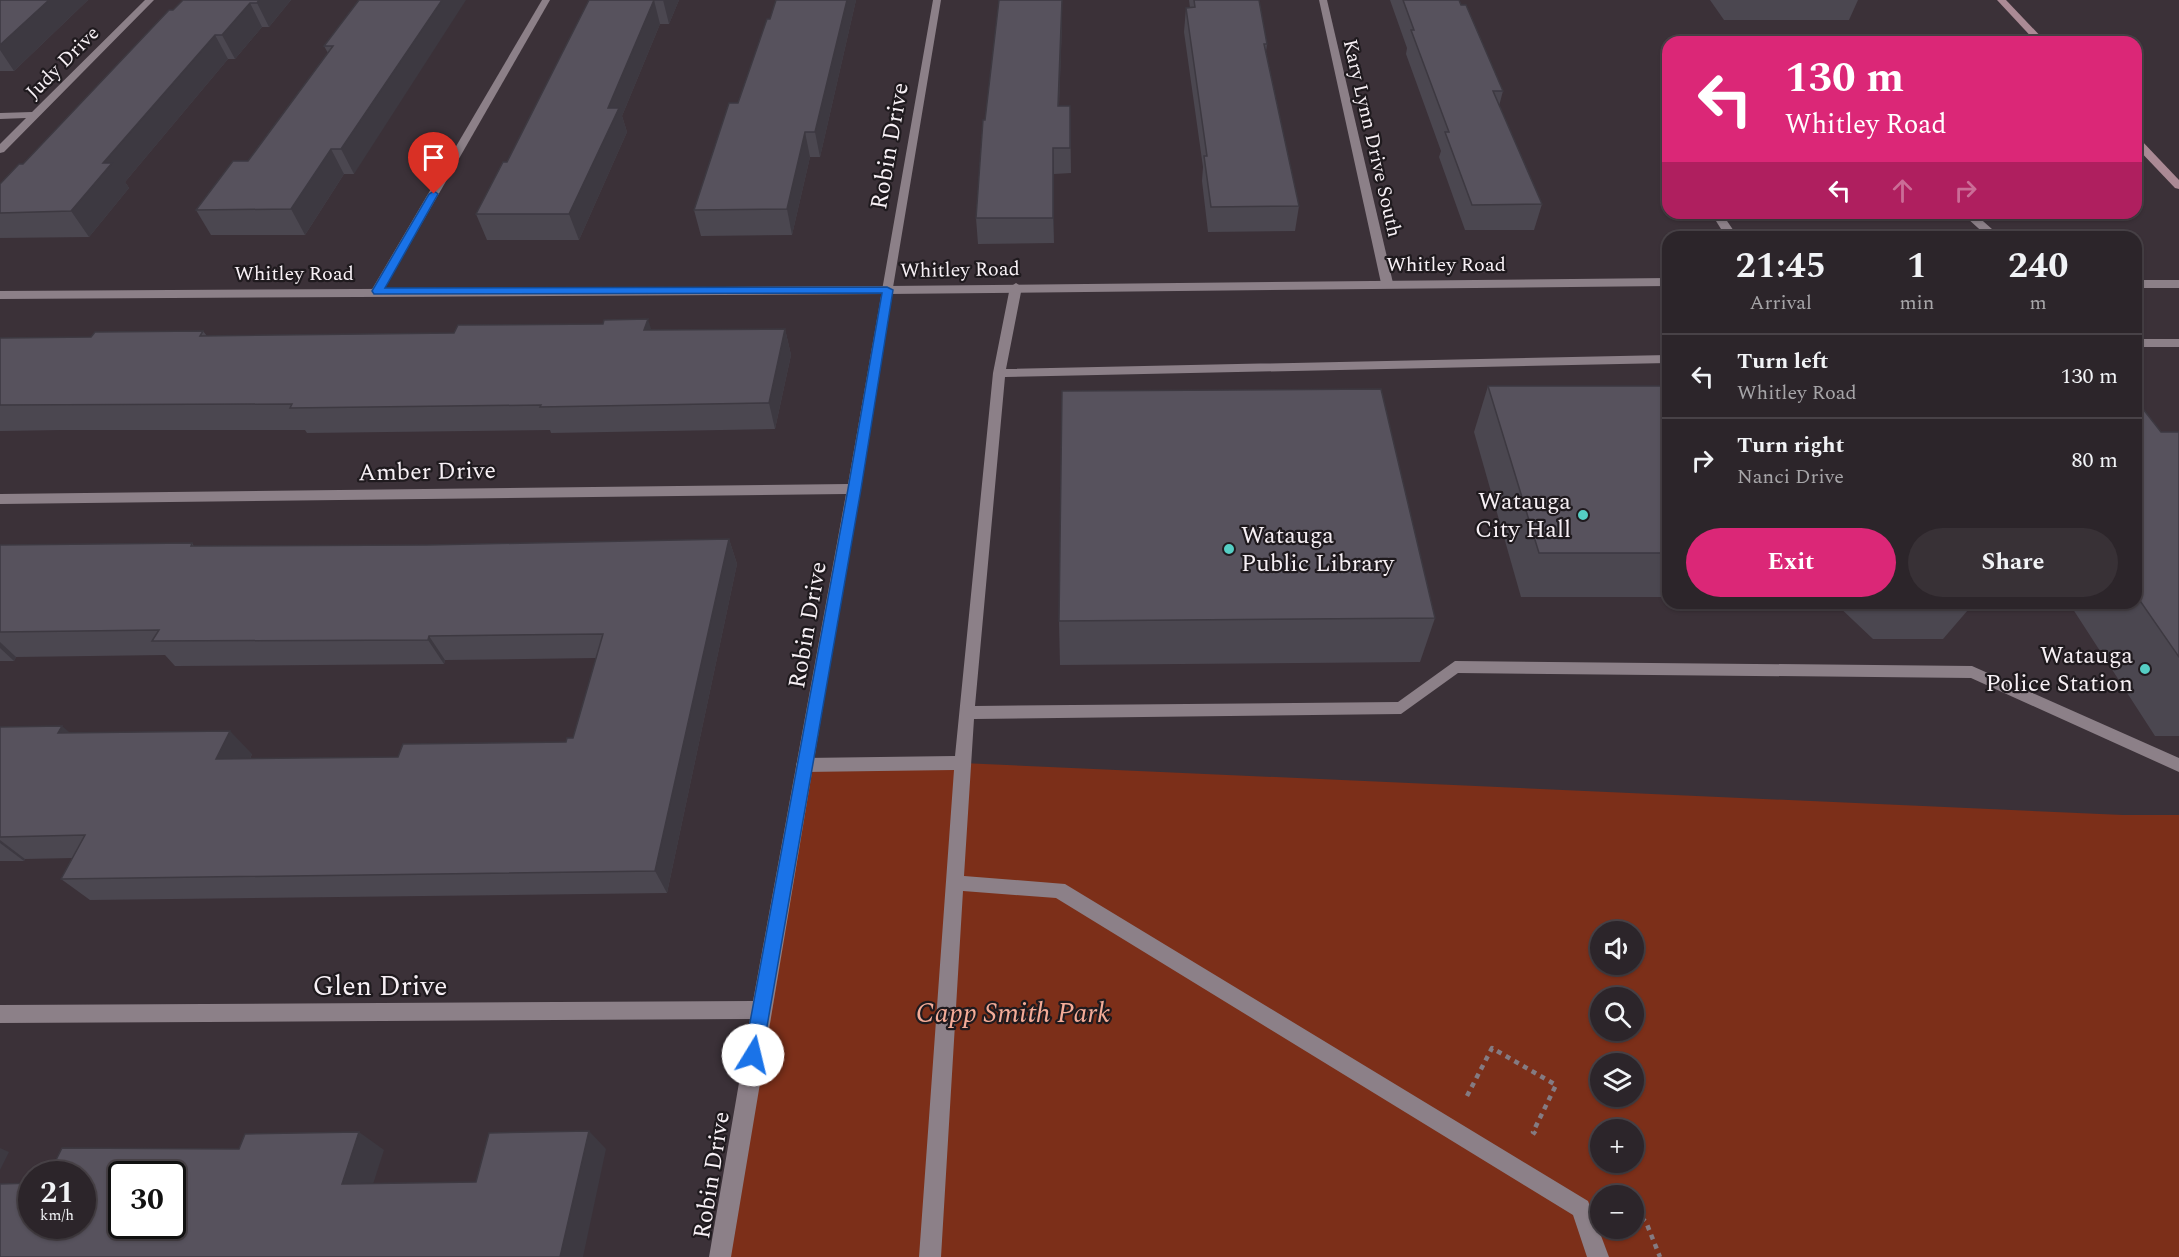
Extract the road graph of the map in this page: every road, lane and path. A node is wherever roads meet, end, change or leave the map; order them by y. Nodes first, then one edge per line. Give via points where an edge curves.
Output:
1 (150, 0) edge
2 (546, 0) edge
3 (937, 0) edge
4 (1323, 0) edge
5 (2001, 0) edge
6 (2035, 36) edge
7 (0, 116) edge
8 (35, 116) junction
9 (2142, 147) edge
10 (0, 150) edge
11 (2179, 186) edge
12 (1974, 219) edge
13 (1988, 231) edge
14 (1662, 282) edge
15 (1387, 284) junction
16 (2142, 284) edge
17 (2179, 284) edge
18 (1016, 287) junction
19 (887, 290) junction
20 (377, 291) junction
21 (0, 295) edge
22 (2142, 343) edge
23 (2179, 343) edge
24 (1662, 359) edge
25 (999, 373) junction
26 (855, 489) junction
27 (0, 499) edge
28 (966, 712) junction
29 (962, 763) junction
30 (804, 765) junction
31 (2179, 765) edge
32 (955, 883) junction
33 (760, 1010) junction
34 (0, 1014) edge
35 (1450, 1128) junction
36 (1543, 1138) dead end
37 (1644, 1220) edge
38 (720, 1257) edge
39 (930, 1257) edge
40 (1599, 1257) edge
41 (1660, 1257) edge

1 - 8 street, Judy Drive
2 - 20 street
3 - 19 street, Robin Drive
4 - 15 street, Kary Lynn Drive South
5 - 6 main road
7 - 8 street
8 - 10 street, Judy Drive
9 - 11 main road
12 - 13 street
14 - 15 street, Whitley Road
15 - 18 street, Whitley Road
16 - 17 street
18 - 19 street, Whitley Road
18 - 25 street
19 - 20 street, Whitley Road
19 - 26 street, Robin Drive
20 - 21 street, Whitley Road
22 - 23 street
24 - 25 street
25 - 28 street
26 - 27 street, Amber Drive
26 - 30 street, Robin Drive
28 - 29 street
28 - 31 street via 1401,708 1455,667 1972,672
29 - 30 street
29 - 32 street
30 - 33 street, Robin Drive
32 - 35 street via 1059,890
32 - 39 street
33 - 34 street, Glen Drive
33 - 38 street, Robin Drive
35 - 36 path via 1491,1048 1556,1085 1533,1132
35 - 40 street via 1581,1208
37 - 41 path

